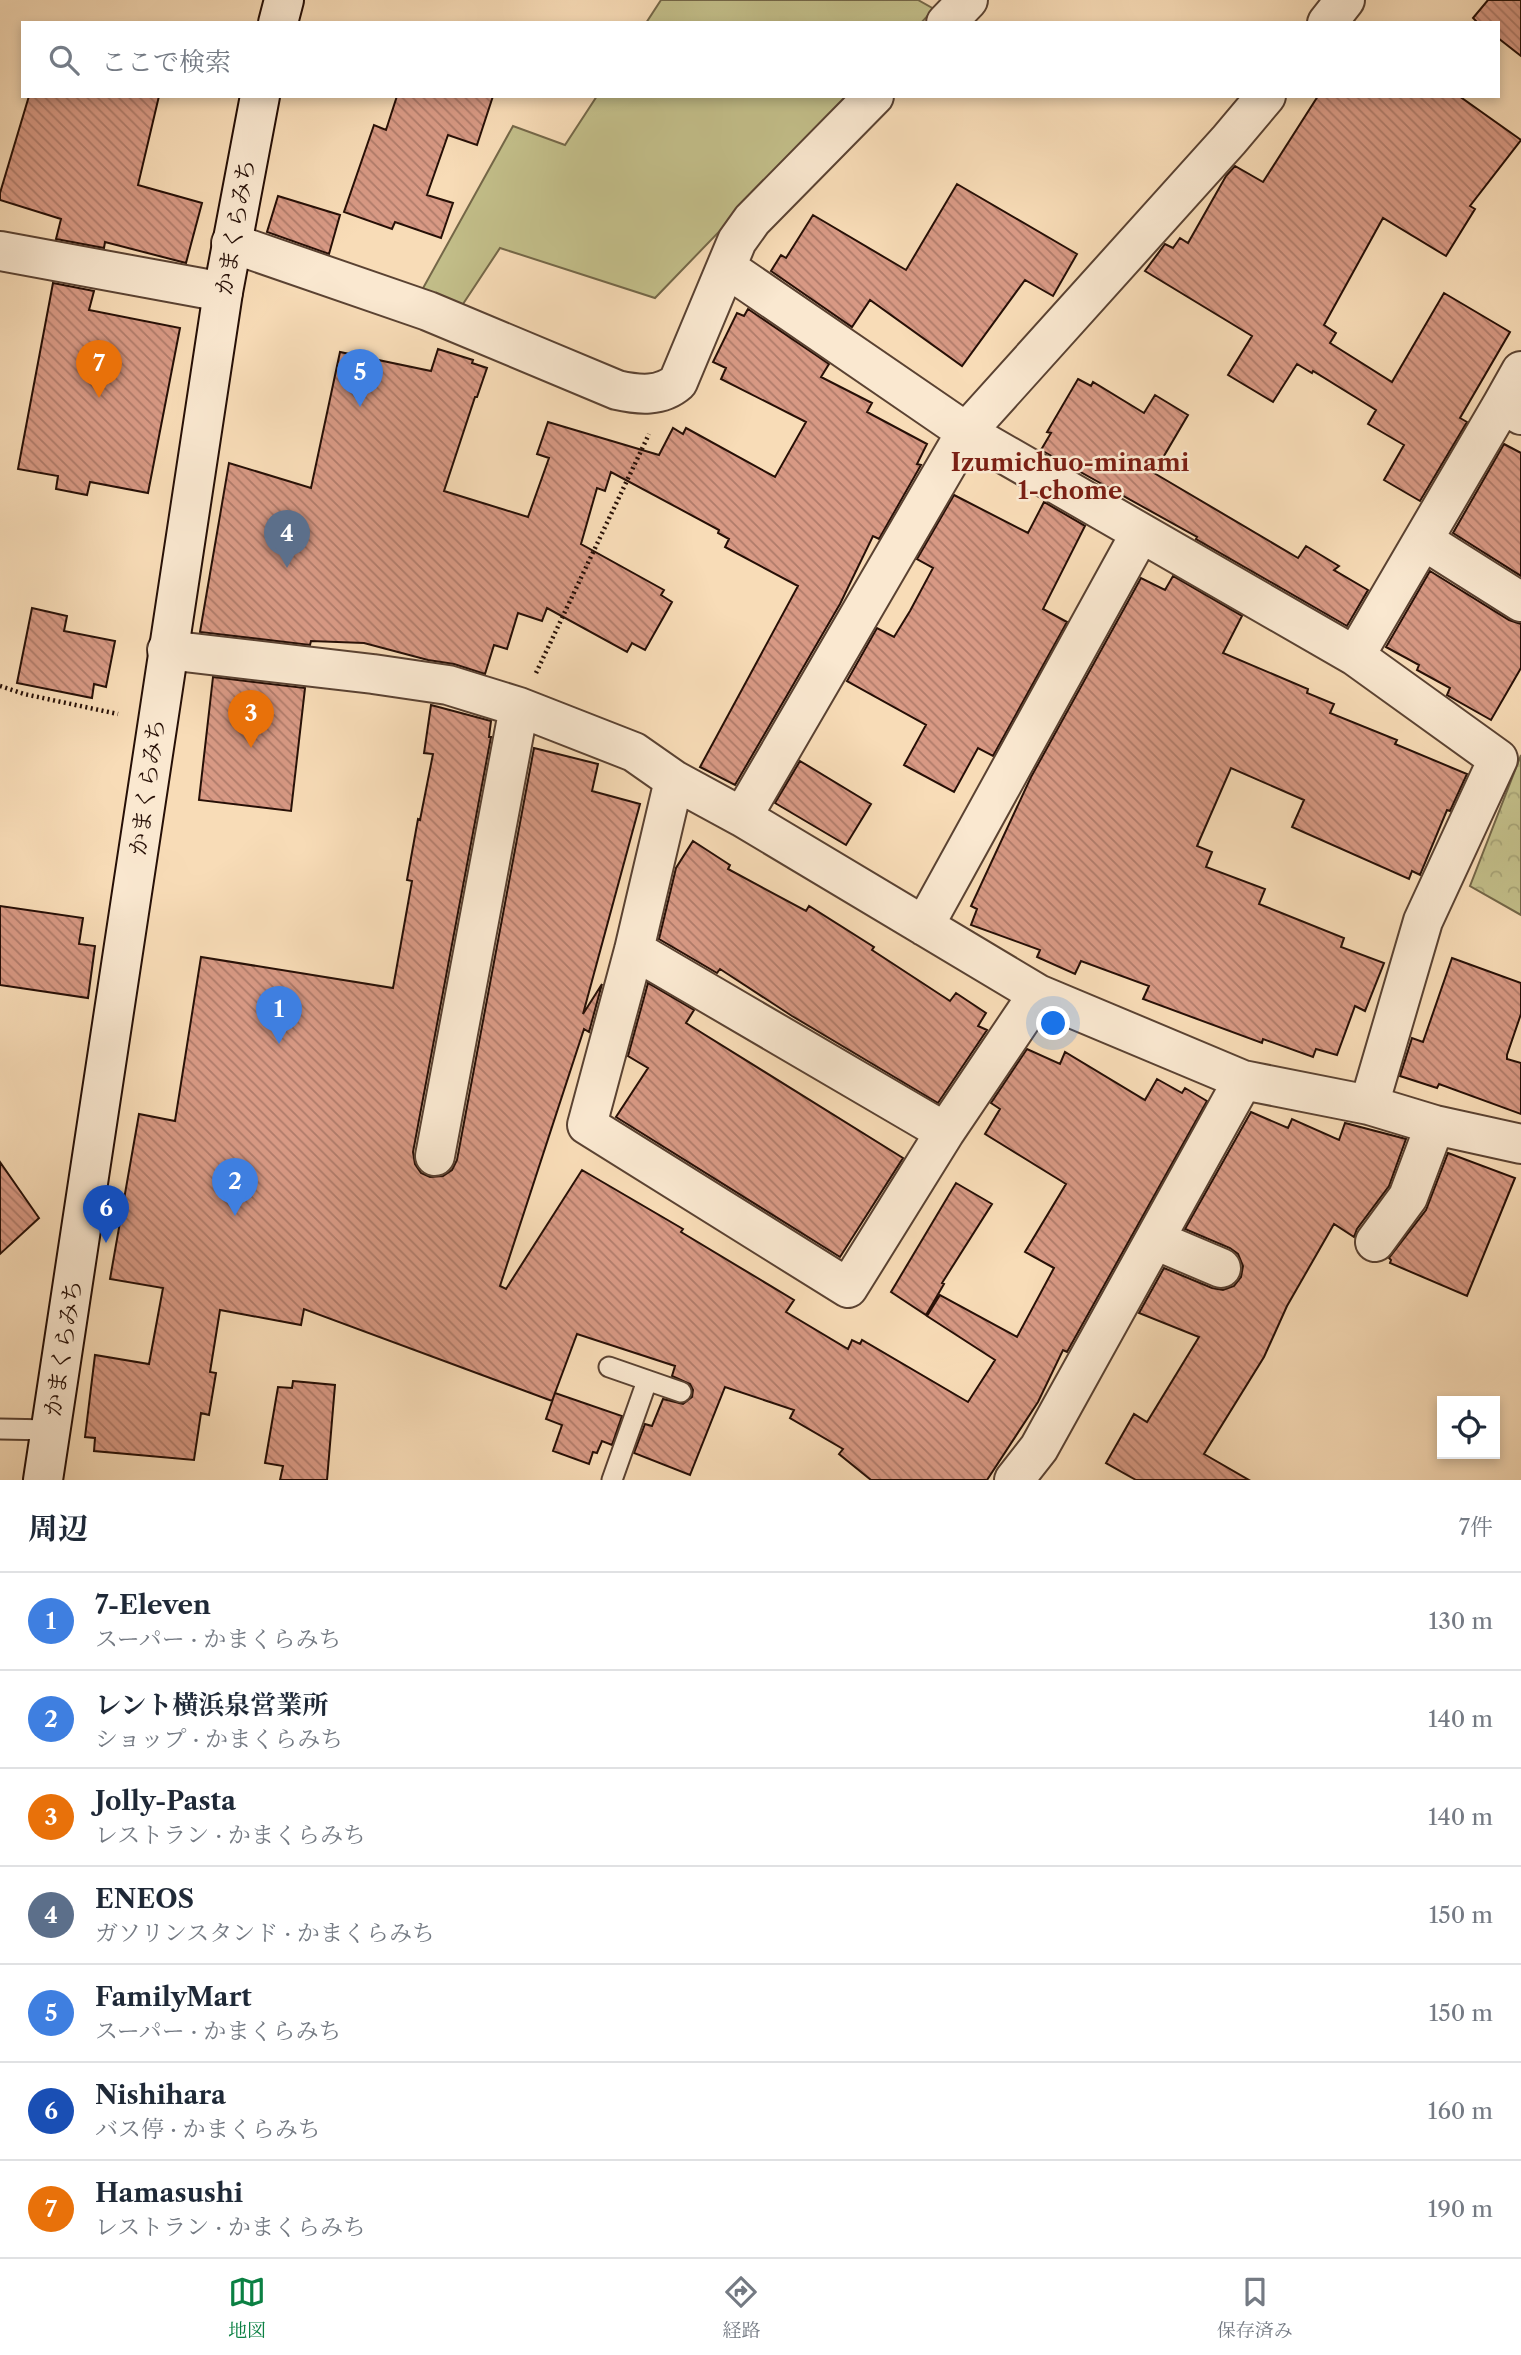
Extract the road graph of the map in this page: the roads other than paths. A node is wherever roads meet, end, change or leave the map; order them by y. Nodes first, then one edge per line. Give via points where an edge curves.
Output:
1 (284, 0) edge
2 (968, 0) edge
3 (1345, 0) edge
4 (279, 21) edge
5 (948, 21) edge
6 (1328, 21) edge
7 (260, 98) edge
8 (872, 98) edge
9 (1264, 98) edge
10 (231, 243) junction
11 (0, 251) edge
12 (727, 268) junction
13 (223, 292) junction
14 (1515, 396) edge
15 (966, 432) junction
16 (1140, 534) junction
17 (1423, 540) junction
18 (1521, 602) edge
19 (167, 650) junction
20 (1355, 656) junction
21 (519, 707) junction
22 (674, 779) junction
23 (742, 817) junction
24 (924, 926) junction
25 (634, 950) junction
26 (1038, 994) junction
27 (1243, 1080) junction
28 (1369, 1105) junction
29 (1435, 1125) junction
30 (945, 1132) junction
31 (1521, 1144) edge
32 (435, 1157) dead end
33 (1155, 1240) junction
34 (1376, 1242) dead end
35 (1221, 1268) dead end
36 (609, 1367) dead end
37 (647, 1381) junction
38 (681, 1392) dead end
39 (0, 1429) edge
40 (51, 1430) junction
41 (43, 1480) edge
42 (612, 1480) edge
43 (1014, 1480) edge

1 - 4 street
2 - 5 street
3 - 6 street
7 - 10 street, かまくらみち
8 - 12 street via 752,220 737,241
9 - 15 street
10 - 12 street via 428,311 634,394 653,394 678,382
10 - 13 street, かまくらみち
11 - 13 street
12 - 15 street
13 - 19 street, かまくらみち
14 - 17 street
15 - 16 street
15 - 23 street
16 - 20 street
16 - 24 street
17 - 18 street
17 - 20 street
19 - 21 street via 448,685
19 - 40 street, かまくらみち
20 - 28 street via 1498,759 1423,921
21 - 22 street via 634,752
21 - 32 street
22 - 23 street
22 - 25 street
23 - 24 street
24 - 26 street
25 - 30 street
25 - 30 street via 587,1125 848,1288
26 - 27 street
26 - 30 street
27 - 28 street
27 - 33 street
28 - 29 street
29 - 31 street
29 - 34 street via 1408,1197
33 - 35 street
33 - 43 street via 1039,1448
36 - 37 lane
37 - 38 lane
37 - 42 lane
39 - 40 lane
40 - 41 street, かまくらみち

